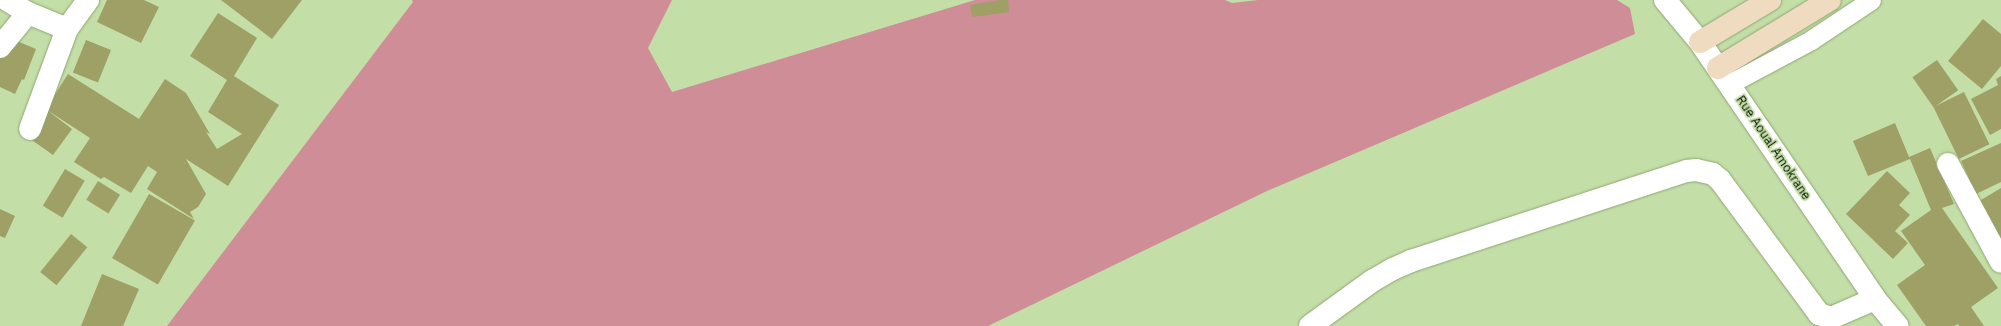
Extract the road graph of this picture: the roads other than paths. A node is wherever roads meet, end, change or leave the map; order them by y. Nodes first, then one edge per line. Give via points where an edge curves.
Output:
1 (7, 0) edge
2 (88, 0) edge
3 (1666, 0) edge
4 (1770, 0) edge
5 (1830, 0) edge
6 (1871, 0) edge
7 (28, 13) junction
8 (67, 29) junction
9 (1700, 42) junction
10 (0, 47) edge
11 (1724, 76) junction
12 (30, 130) dead end
13 (1948, 164) dead end
14 (2001, 262) edge
15 (1875, 299) junction
16 (1310, 326) edge
17 (1898, 326) edge

1 - 7 street
2 - 8 street
3 - 9 street, Rue Aoual Amokrane
4 - 9 main road
5 - 11 main road
6 - 11 lane via 1810,40
7 - 8 street
7 - 10 street
8 - 12 street
9 - 11 street, Rue Aoual Amokrane
11 - 15 street, Rue Aoual Amokrane
13 - 14 street
15 - 16 street via 1831,318 1819,314 1720,180 1713,174 1686,170 1412,261 1365,286
15 - 17 street, Rue Aoual Amokrane

